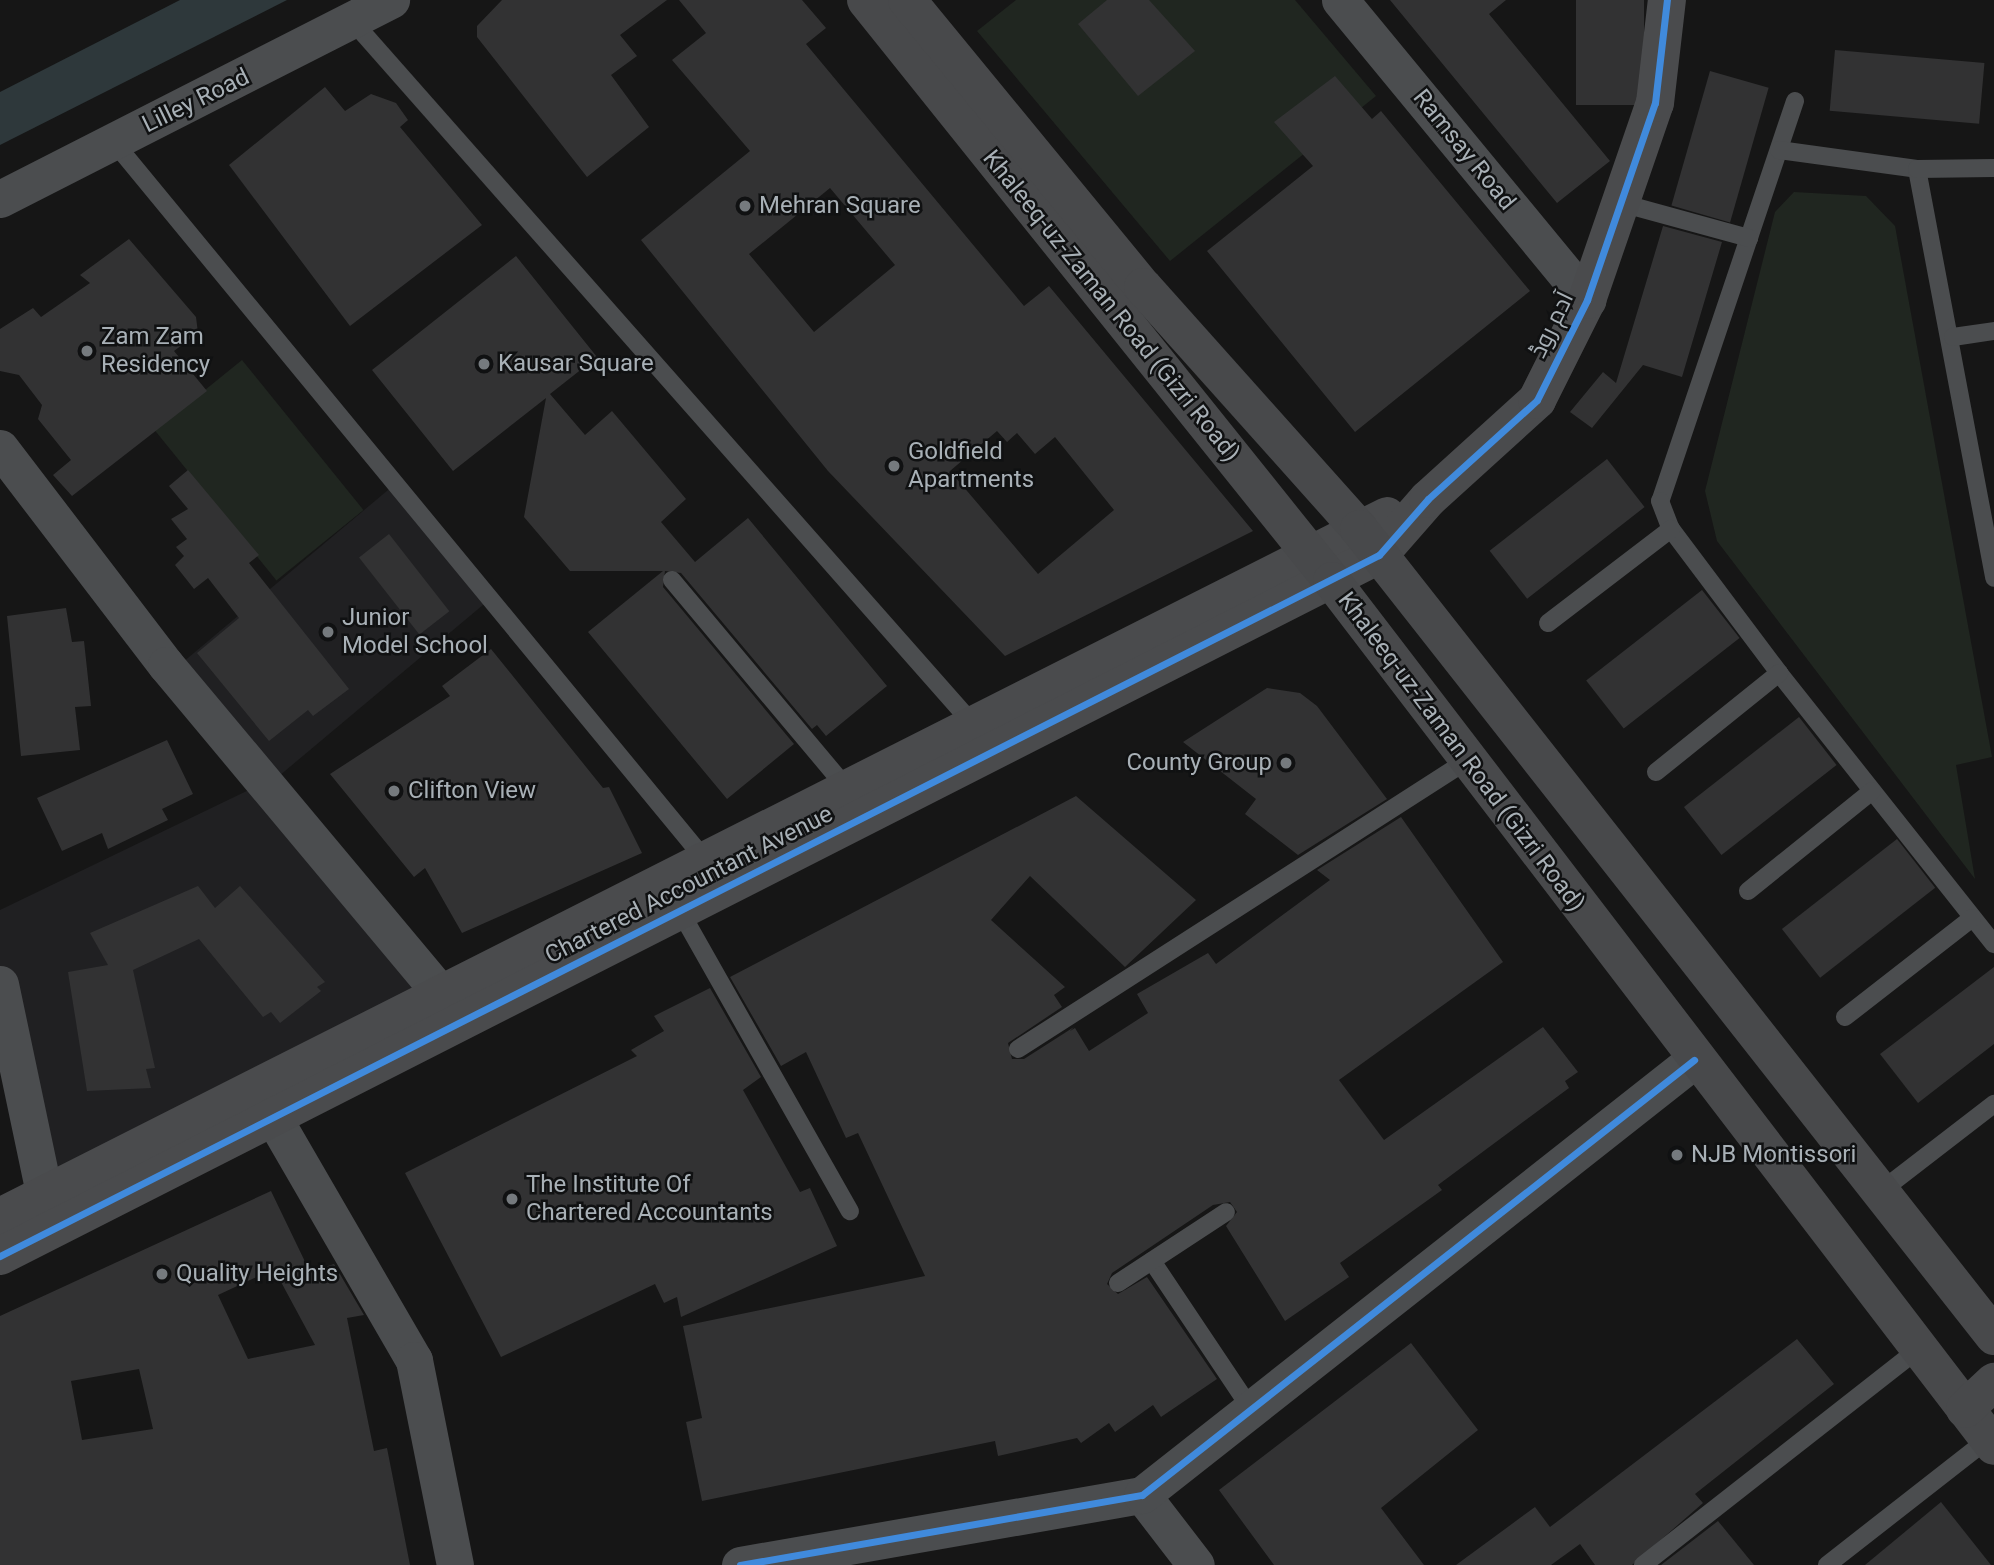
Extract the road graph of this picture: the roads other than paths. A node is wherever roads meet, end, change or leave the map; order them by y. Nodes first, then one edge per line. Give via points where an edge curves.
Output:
1 (391, 0) edge
2 (866, 0) edge
3 (907, 0) edge
4 (1340, 0) edge
5 (1667, 0) edge
6 (355, 24) junction
7 (1795, 101) dead end
8 (113, 141) junction
9 (1779, 150) junction
10 (1994, 168) edge
11 (1917, 169) junction
12 (0, 199) edge
13 (1620, 203) junction
14 (1749, 238) junction
15 (1587, 300) junction
16 (1994, 331) edge
17 (1954, 337) junction
18 (0, 448) edge
19 (1988, 492) edge
20 (1671, 529) junction
21 (1369, 542) junction
22 (1321, 568) junction
23 (1994, 578) edge
24 (672, 580) dead end
25 (1548, 623) dead end
26 (1779, 673) junction
27 (973, 724) junction
28 (1468, 761) junction
29 (1657, 772) dead end
30 (848, 790) junction
31 (1872, 791) junction
32 (706, 861) junction
33 (1748, 891) dead end
34 (680, 911) junction
35 (1972, 918) junction
36 (1994, 944) edge
37 (0, 984) edge
38 (441, 994) junction
39 (1846, 1017) dead end
40 (1018, 1049) dead end
41 (1694, 1060) junction
42 (1994, 1104) edge
43 (273, 1116) junction
44 (1881, 1191) junction
45 (0, 1198) edge
46 (49, 1201) junction
47 (850, 1211) dead end
48 (1226, 1212) dead end
49 (0, 1217) edge
50 (0, 1256) edge
51 (1152, 1261) junction
52 (1118, 1283) dead end
53 (1994, 1336) edge
54 (1920, 1348) junction
55 (1994, 1382) edge
56 (1251, 1409) junction
57 (1965, 1409) junction
58 (1991, 1443) edge
59 (1142, 1495) junction
60 (785, 1561) edge
61 (455, 1565) edge
62 (740, 1565) edge
63 (1196, 1565) edge
64 (1643, 1565) edge
65 (1827, 1565) edge

1 - 6 street, Lilley Road
2 - 22 main road, Khaleeq-uz-Zaman Road (Gizri Road)
3 - 21 main road, Khaleeq-uz-Zaman Road (Gizri Road) via 1143,287
4 - 15 street, Ramsay Road
5 - 13 street, آدم روڈ via 1655,103
6 - 8 street, Lilley Road
6 - 27 lane
7 - 9 lane
8 - 12 street, Lilley Road
8 - 32 lane
9 - 11 lane
9 - 14 lane
10 - 11 lane
11 - 17 lane
13 - 14 lane
13 - 15 street, آدم روڈ
14 - 20 lane via 1660,502
15 - 21 street, آدم روڈ via 1537,401 1428,499
16 - 17 lane
17 - 19 lane
18 - 38 street via 166,665
19 - 23 lane
20 - 25 lane
20 - 26 lane
21 - 22 street, آدم روڈ
21 - 44 main road, Khaleeq-uz-Zaman Road (Gizri Road)
22 - 27 street, Chartered Accountant Avenue
22 - 28 main road, Khaleeq-uz-Zaman Road (Gizri Road)
22 - 34 street, Chartered Accountant Avenue
24 - 30 lane
26 - 29 lane
26 - 31 lane
27 - 30 street, Chartered Accountant Avenue
28 - 40 lane
28 - 41 main road, Khaleeq-uz-Zaman Road (Gizri Road)
30 - 32 street, Chartered Accountant Avenue
31 - 33 lane
31 - 35 lane
32 - 38 street, Chartered Accountant Avenue
34 - 43 street, Chartered Accountant Avenue
34 - 47 lane
35 - 36 lane
35 - 39 lane
37 - 46 street
38 - 46 street, Chartered Accountant Avenue
41 - 54 main road, Khaleeq-uz-Zaman Road (Gizri Road)
41 - 56 street
42 - 44 lane
43 - 46 street, Chartered Accountant Avenue
43 - 61 street via 414,1360
44 - 53 main road, Khaleeq-uz-Zaman Road (Gizri Road)
45 - 46 street
46 - 49 street
46 - 50 street
48 - 51 lane
51 - 52 lane
51 - 56 lane
54 - 57 main road, Khaleeq-uz-Zaman Road (Gizri Road)
54 - 64 lane
55 - 57 main road
56 - 59 street
57 - 58 main road, Khaleeq-uz-Zaman Road (Gizri Road)
58 - 65 lane
59 - 60 street
59 - 63 street
60 - 62 street

